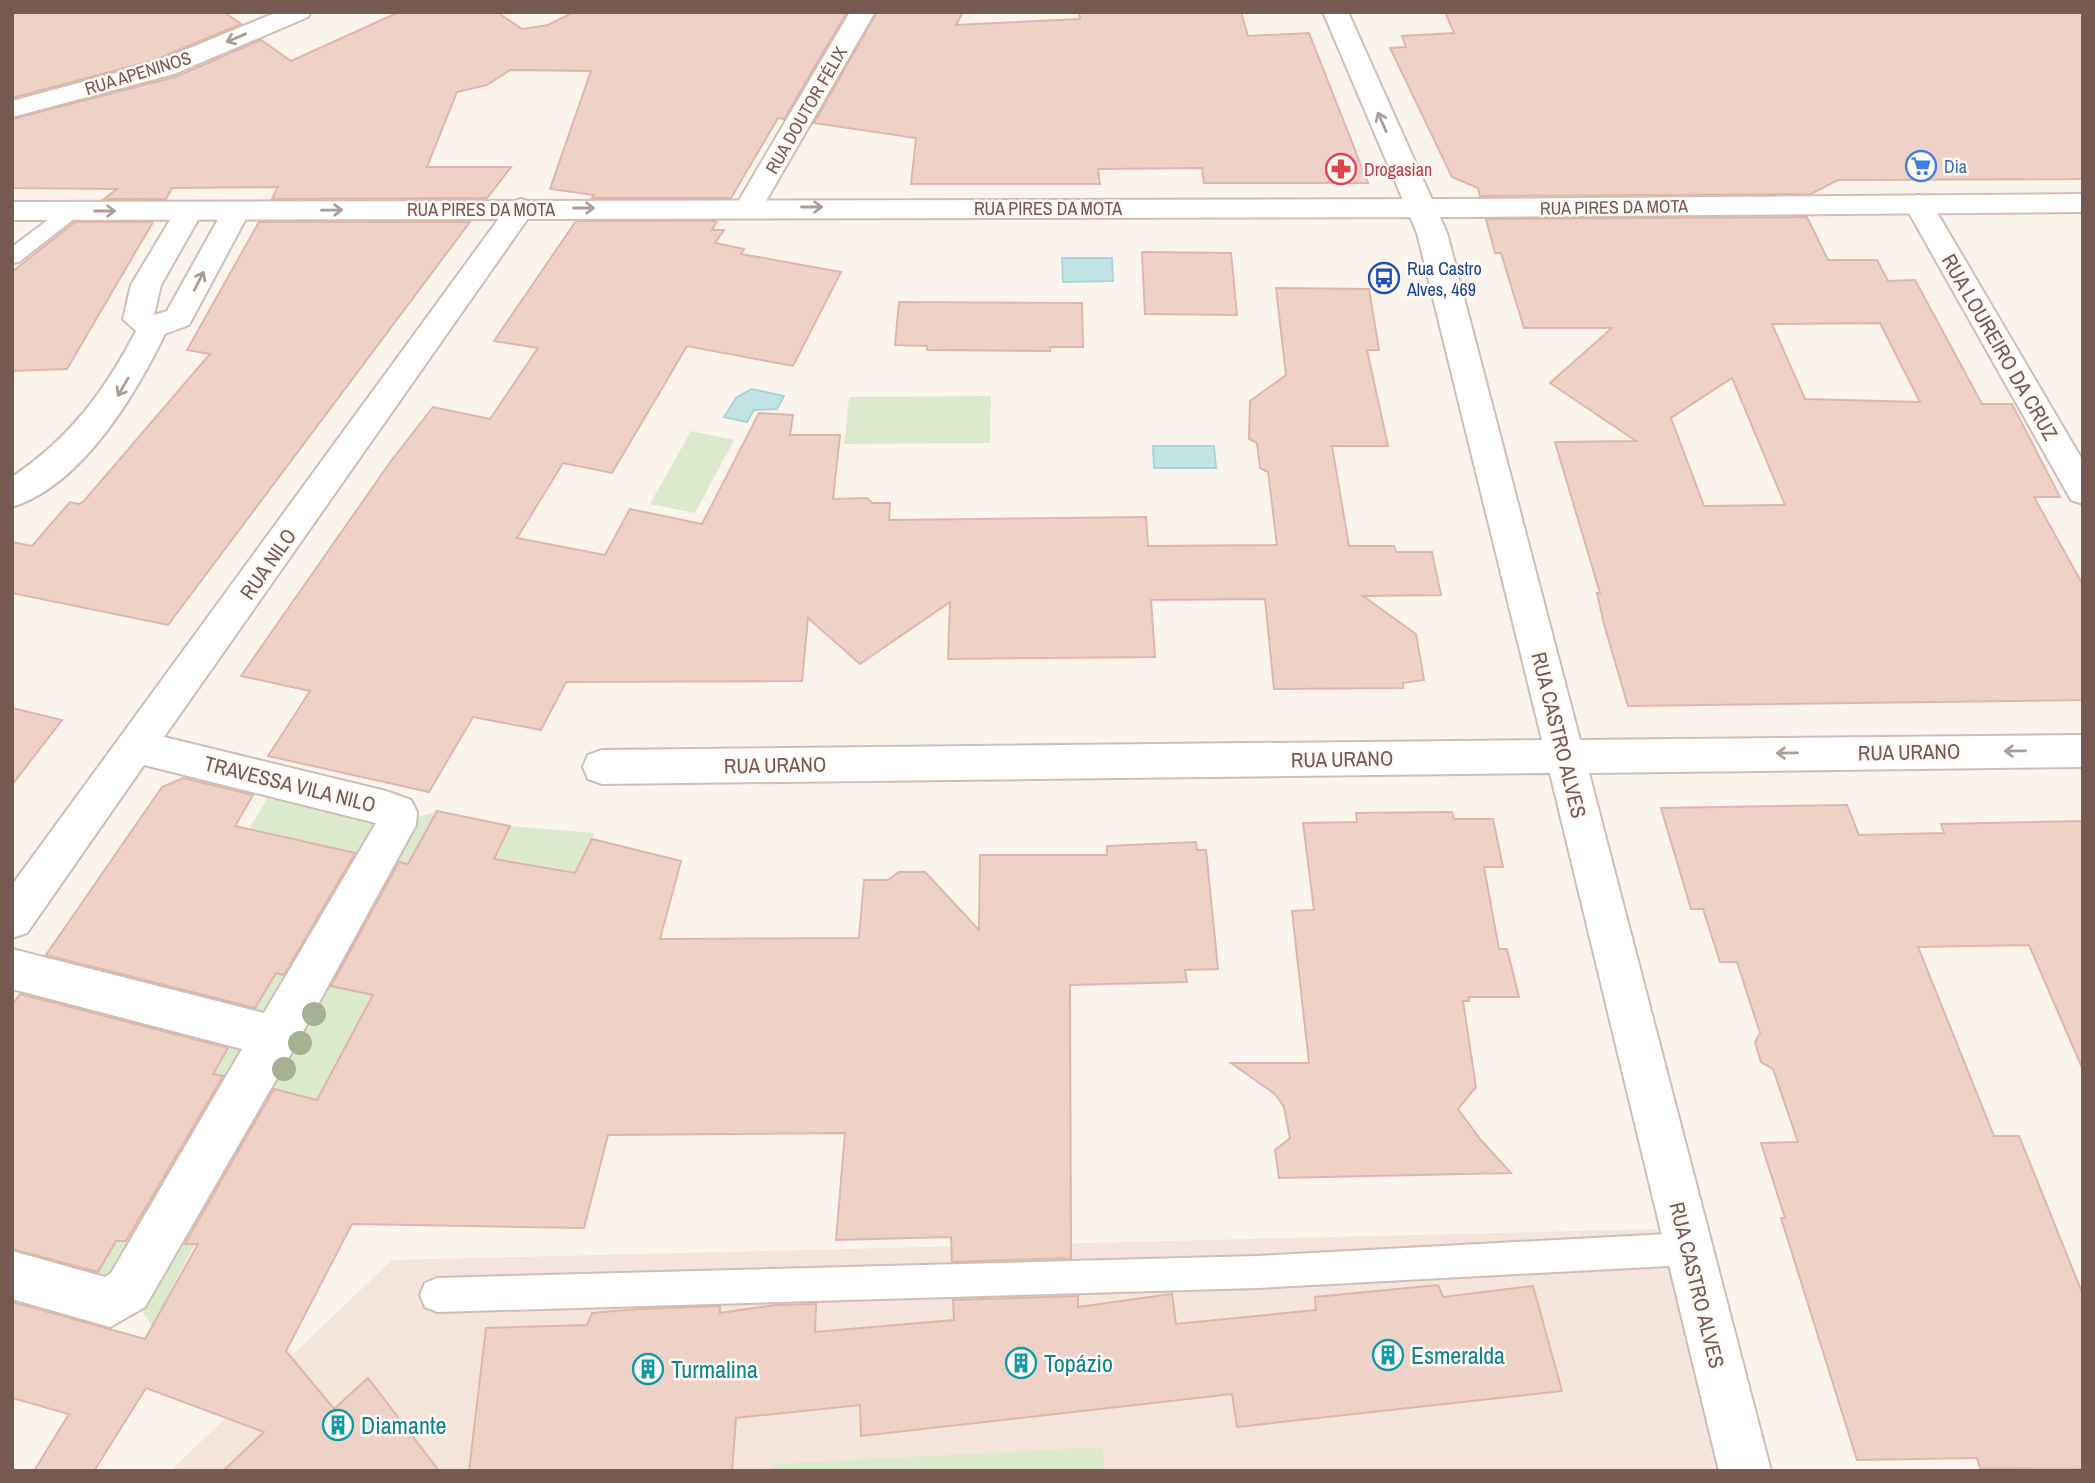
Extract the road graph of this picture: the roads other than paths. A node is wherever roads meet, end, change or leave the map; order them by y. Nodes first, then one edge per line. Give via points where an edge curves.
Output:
1 (299, 12) edge
2 (863, 12) edge
3 (1335, 12) edge
4 (12, 109) edge
5 (2083, 203) edge
6 (1919, 204) junction
7 (749, 207) junction
8 (1420, 207) junction
9 (521, 208) junction
10 (12, 211) edge
11 (72, 211) junction
12 (189, 211) junction
13 (236, 211) junction
14 (12, 257) edge
15 (154, 326) junction
16 (2083, 491) edge
17 (12, 494) edge
18 (137, 747) junction
19 (2083, 751) edge
20 (1566, 755) junction
21 (602, 768) dead end
22 (12, 919) edge
23 (12, 969) edge
24 (276, 1037) junction
25 (1687, 1249) junction
26 (12, 1275) edge
27 (437, 1295) dead end
28 (1745, 1471) edge

1 -> 4 street, RUA APENINOS via 165,68
2 - 7 street, RUA DOUTOR FÉLIX
8 -> 3 street, RUA CASTRO ALVES
5 - 6 street, RUA PIRES DA MOTA
6 - 8 street, RUA PIRES DA MOTA
6 - 16 street, RUA LOUREIRO DA CRUZ
7 -> 8 street, RUA PIRES DA MOTA
9 -> 7 street, RUA PIRES DA MOTA
8 - 20 street, RUA CASTRO ALVES via 1444,276
13 -> 9 street, RUA PIRES DA MOTA
9 - 18 street, RUA NILO
10 - 11 street, RUA PIRES DA MOTA
11 -> 12 street, RUA PIRES DA MOTA
11 - 14 lane
12 - 13 street, RUA PIRES DA MOTA
12 - 15 street via 140,302 138,319
15 -> 13 street via 178,318 187,307
15 -> 17 street via 122,390 99,422 74,448
18 - 22 street, RUA NILO
18 - 24 street, TRAVESSA VILA NILO via 397,812 396,825
19 -> 20 street, RUA URANO
20 - 21 street, RUA URANO
20 - 25 street, RUA CASTRO ALVES
23 - 24 street
24 - 26 street, TRAVESSA VILA NILO via 128,1290 110,1303
25 - 27 lane via 1257,1272
25 - 28 street, RUA CASTRO ALVES

